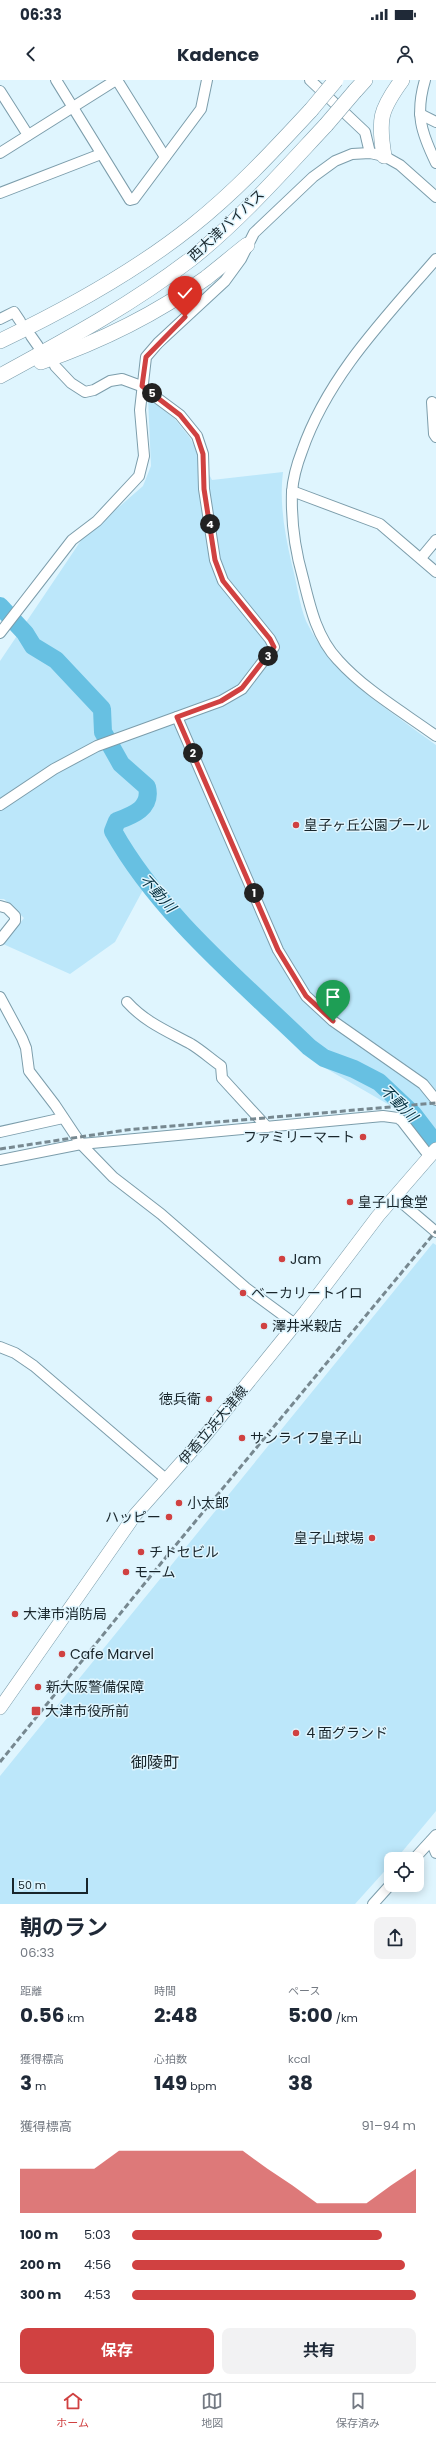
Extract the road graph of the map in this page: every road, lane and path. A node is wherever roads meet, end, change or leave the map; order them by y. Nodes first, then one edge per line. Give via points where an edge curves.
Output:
1 (56, 80) edge
2 (116, 80) edge
3 (207, 80) edge
4 (310, 80) edge
5 (336, 80) edge
6 (402, 80) edge
7 (425, 80) edge
8 (360, 85) edge
9 (0, 91) edge
10 (73, 107) junction
11 (420, 114) junction
12 (436, 122) edge
13 (28, 135) junction
14 (0, 153) edge
15 (101, 154) junction
16 (377, 154) junction
17 (165, 157) junction
18 (436, 163) edge
19 (0, 193) edge
20 (436, 197) edge
21 (247, 245) junction
22 (436, 259) edge
23 (0, 319) edge
24 (20, 321) dead end
25 (31, 336) dead end
26 (0, 341) edge
27 (38, 346) dead end
28 (55, 366) dead end
29 (0, 376) edge
30 (142, 386) junction
31 (432, 402) dead end
32 (436, 437) edge
33 (292, 491) junction
34 (436, 540) edge
35 (421, 558) junction
36 (436, 572) edge
37 (0, 633) edge
38 (177, 717) junction
39 (436, 736) edge
40 (0, 806) edge
41 (0, 906) edge
42 (0, 940) edge
43 (0, 997) edge
44 (127, 1002) dead end
45 (436, 1100) edge
46 (63, 1118) junction
47 (267, 1127) junction
48 (0, 1132) edge
49 (81, 1144) junction
50 (433, 1154) edge
51 (0, 1160) edge
52 (395, 1196) junction
53 (436, 1232) edge
54 (295, 1324) junction
55 (0, 1348) edge
56 (166, 1480) junction
57 (0, 1708) edge
58 (434, 1838) edge
59 (421, 1852) edge
60 (436, 1853) edge
61 (384, 1892) edge
62 (373, 1904) edge

1 - 10 street
2 - 10 street
2 - 17 street
3 - 17 street via 200,109
4 - 16 street via 365,132
5 - 26 highway, 西大津バイパス, bridge via 311,110 237,186 192,226 103,288
6 - 16 highway via 383,110
7 - 11 street
8 - 29 highway, 西大津バイパス, bridge via 326,125 231,223 192,258 104,319
9 - 13 street
10 - 13 street
10 - 15 street
11 - 12 street
11 - 18 street via 422,132
13 - 14 street
15 - 17 street via 130,200 134,199
15 - 19 street
16 - 20 street via 400,165
16 - 21 street via 352,154 335,161 254,233
21 - 29 highway via 206,278 121,330 84,347
21 - 30 street via 241,259 224,281 146,357
22 - 33 street via 363,344 322,405 296,469
23 - 24 street via 14,312
25 - 27 street
28 - 30 street via 71,383 85,392 110,381 122,379
30 - 37 street via 140,410 144,456 139,476 97,521 72,540
30 - 38 street via 180,415 197,436 203,454 204,489 218,567 223,581 274,647 242,688 221,701
31 - 32 street
33 - 35 street via 380,524
33 - 39 street via 294,540 313,619 324,640 337,660 356,677
34 - 35 street
35 - 36 street
38 - 40 street via 97,746 54,768
38 - 45 street via 278,950 306,996 333,1021 423,1084
41 - 42 street via 7,908 16,916
43 - 46 street via 26,1048 29,1071
44 - 47 street via 138,1014 192,1045 221,1066 222,1078
46 - 48 street
46 - 49 street
47 - 49 street
47 - 50 street via 383,1116 398,1118
49 - 51 street
49 - 54 street via 113,1177 161,1214 246,1288
50 - 52 main road, 伊香立浜大津線
52 - 53 street
52 - 54 main road, 伊香立浜大津線
54 - 56 main road, 伊香立浜大津線
55 - 56 street via 15,1352 34,1366
56 - 57 main road, 伊香立浜大津線 via 115,1542
58 - 59 street
58 - 60 street
61 - 62 street

